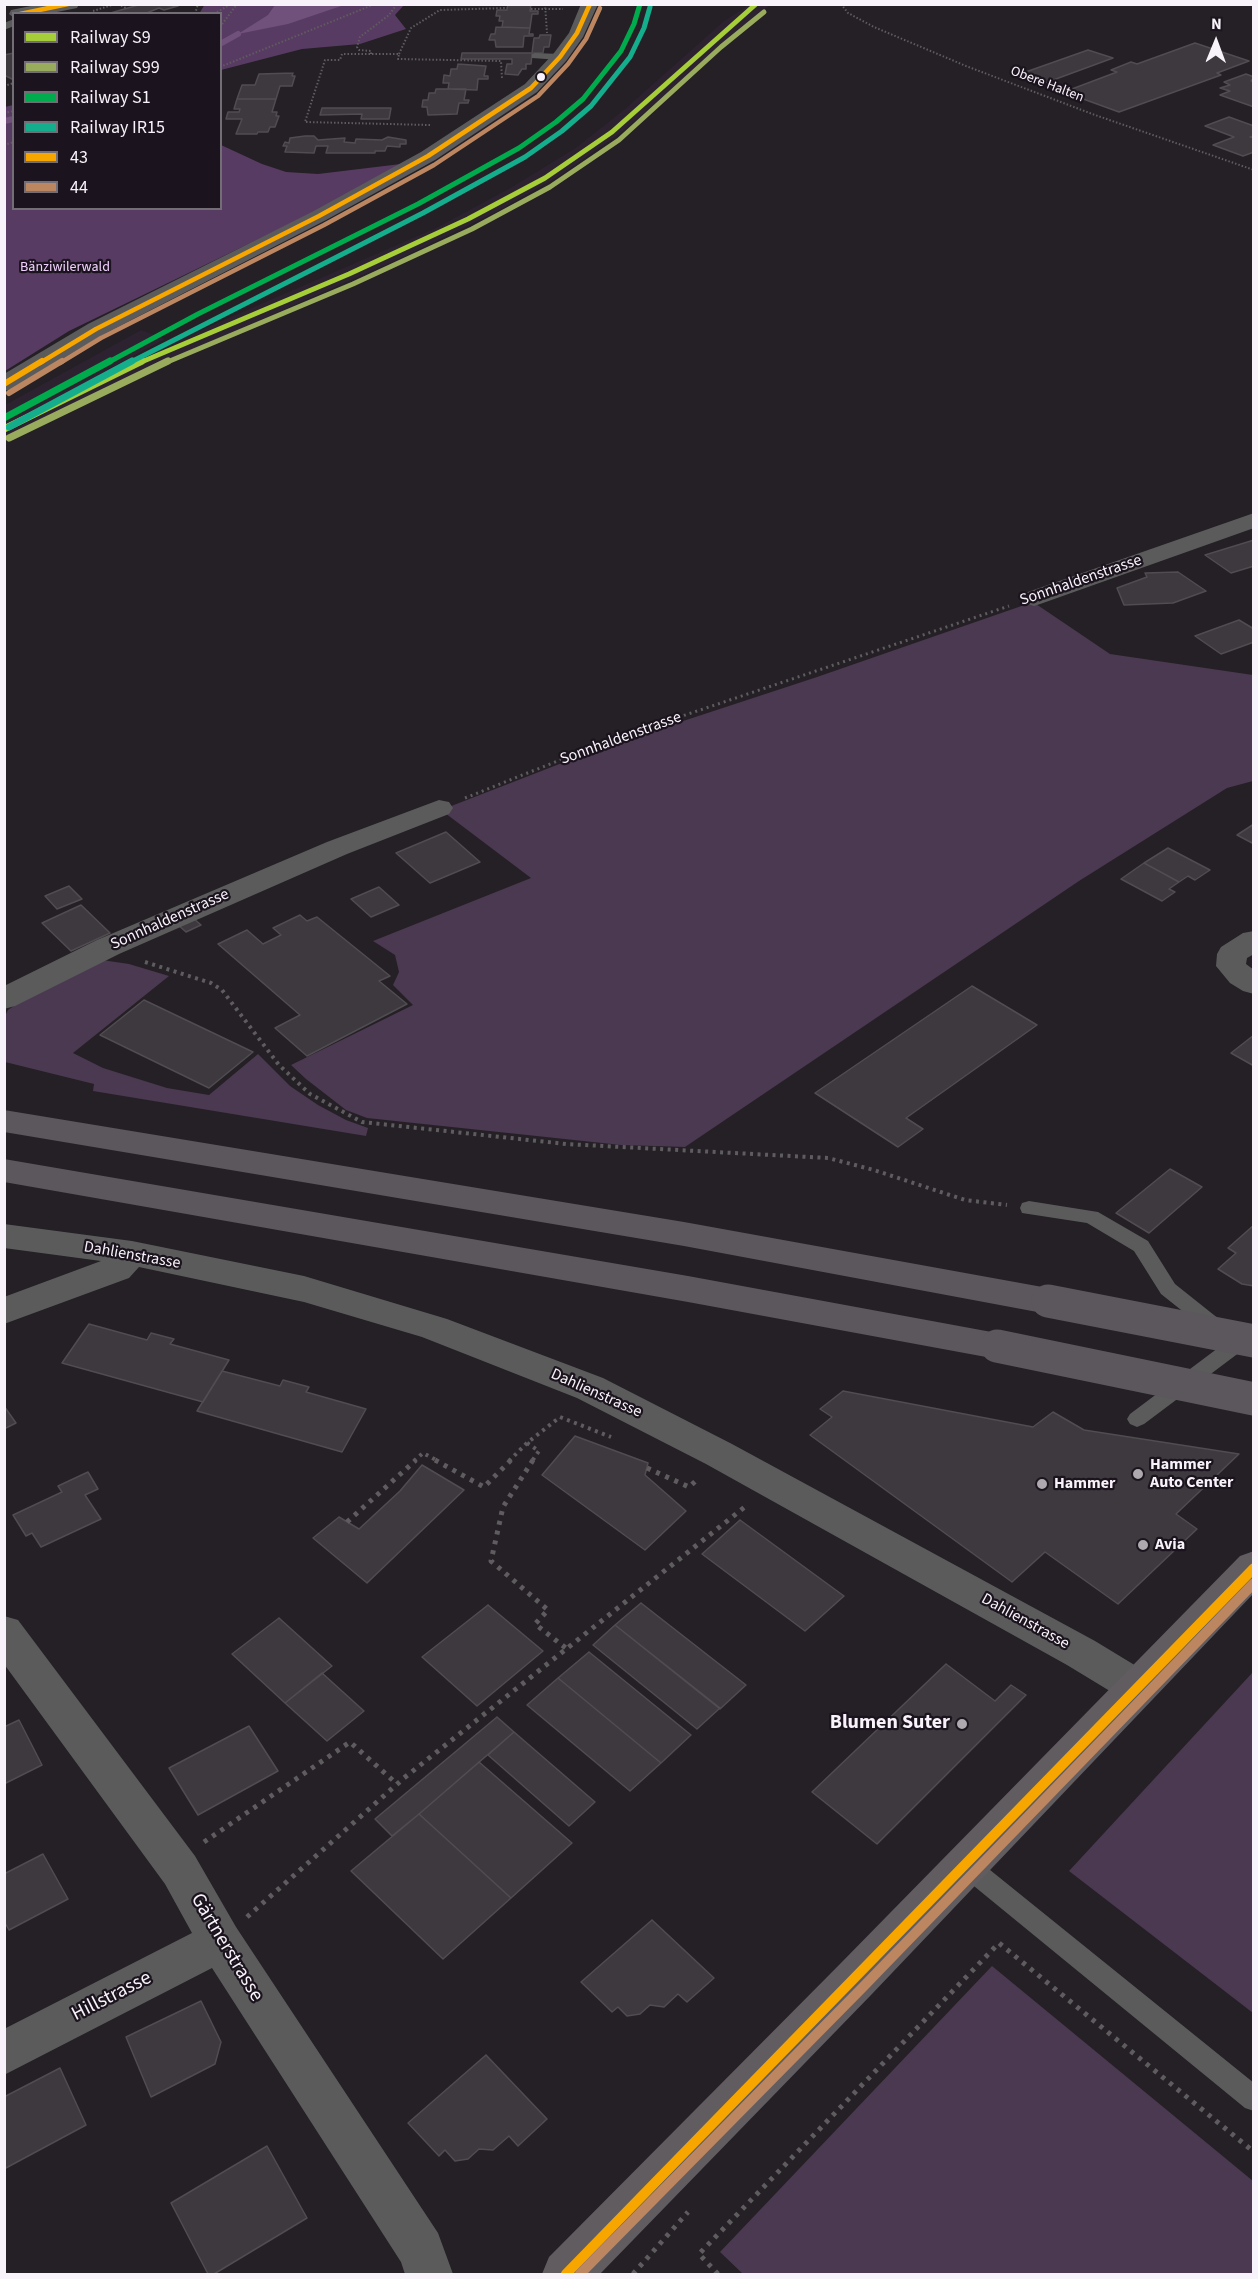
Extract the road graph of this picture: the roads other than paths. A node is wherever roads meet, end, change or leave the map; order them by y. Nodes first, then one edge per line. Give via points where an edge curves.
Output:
1 (71, 4) edge
2 (590, 4) edge
3 (26, 12) edge
4 (535, 57) dead end
5 (560, 57) junction
6 (4, 384) edge
7 (1254, 520) edge
8 (1034, 598) road end
9 (439, 808) road end
10 (1254, 940) edge
11 (1254, 984) edge
12 (4, 999) edge
13 (4, 1120) edge
14 (4, 1170) edge
15 (1029, 1208) road end
16 (4, 1236) edge
17 (132, 1253) junction
18 (4, 1311) edge
19 (1248, 1346) edge
20 (1254, 1399) edge
21 (1137, 1419) dead end
22 (1254, 1567) edge
23 (4, 1632) edge
24 (1137, 1687) junction
25 (966, 1864) junction
26 (220, 1941) junction
27 (4, 2053) edge
28 (1254, 2099) edge
29 (429, 2274) edge
30 (566, 2274) edge

1 - 3 street
2 - 5 street
4 - 5 lane
5 - 6 street via 531,88 428,156 96,329
7 - 8 street, Sonnhaldenstrasse
9 - 12 street, Sonnhaldenstrasse via 108,947
10 - 11 street via 1232,954 1231,966
13 - 19 highway, bridge via 684,1234 1048,1301
14 - 20 highway, bridge via 700,1291
15 - 19 lane via 1090,1217 1141,1245 1168,1288
16 - 17 street, Dahlienstrasse
17 - 18 street via 117,1269
17 - 24 street, Dahlienstrasse via 304,1289 434,1328 590,1388 719,1454
19 - 21 lane
22 - 24 street
23 - 26 street, Gärtnerstrasse via 174,1863
24 - 25 street
25 - 28 lane
25 - 30 street
26 - 27 street, Hillstrasse
26 - 29 street, Gärtnerstrasse via 421,2250

